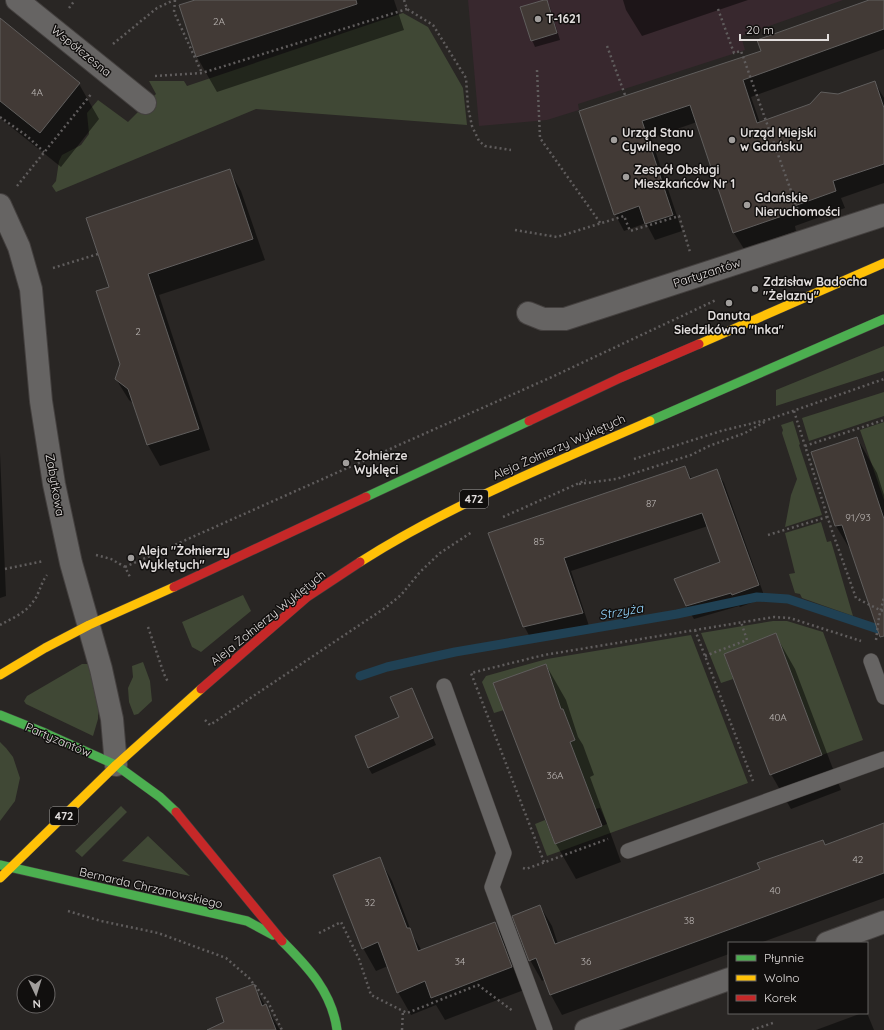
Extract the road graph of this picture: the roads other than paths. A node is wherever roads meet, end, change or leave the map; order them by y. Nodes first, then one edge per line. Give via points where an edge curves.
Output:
1 (17, 0) edge
2 (145, 102) dead end
3 (0, 205) edge
4 (884, 216) edge
5 (884, 263) edge
6 (528, 313) dead end
7 (884, 319) edge
8 (89, 625) junction
9 (871, 660) dead end
10 (0, 675) edge
11 (444, 686) dead end
12 (884, 697) edge
13 (0, 715) edge
14 (884, 759) edge
15 (116, 765) junction
16 (628, 851) dead end
17 (0, 864) edge
18 (11, 868) junction
19 (0, 878) edge
20 (884, 922) edge
21 (281, 940) junction
22 (830, 942) edge
23 (728, 979) edge
24 (337, 1030) edge
25 (545, 1030) edge
26 (586, 1030) edge

1 - 2 street, Współczesna
3 - 8 street, Zabytkowa via 19,247 31,289 41,401 54,484 71,563
4 - 6 street, Partyzantów via 565,318 543,319
5 - 8 main road via 620,378
7 - 15 main road, Aleja Żołnierzy Wyklętych / 472 via 507,483 380,549 307,597
8 - 10 main road
8 - 15 street, Zabytkowa via 112,719
9 - 12 lane
11 - 25 lane via 504,853 492,887
13 - 15 main road, Partyzantów via 45,732
14 - 16 lane
15 - 18 main road, Aleja Żołnierzy Wyklętych / 472
15 - 21 main road, Bernarda Chrzanowskiego via 175,811
17 - 18 main road
18 - 19 main road, Aleja Żołnierzy Wyklętych / 472
18 - 21 main road, Bernarda Chrzanowskiego via 247,922
20 - 22 street
21 - 24 main road, Bernarda Chrzanowskiego via 307,966 324,990
23 - 26 street

